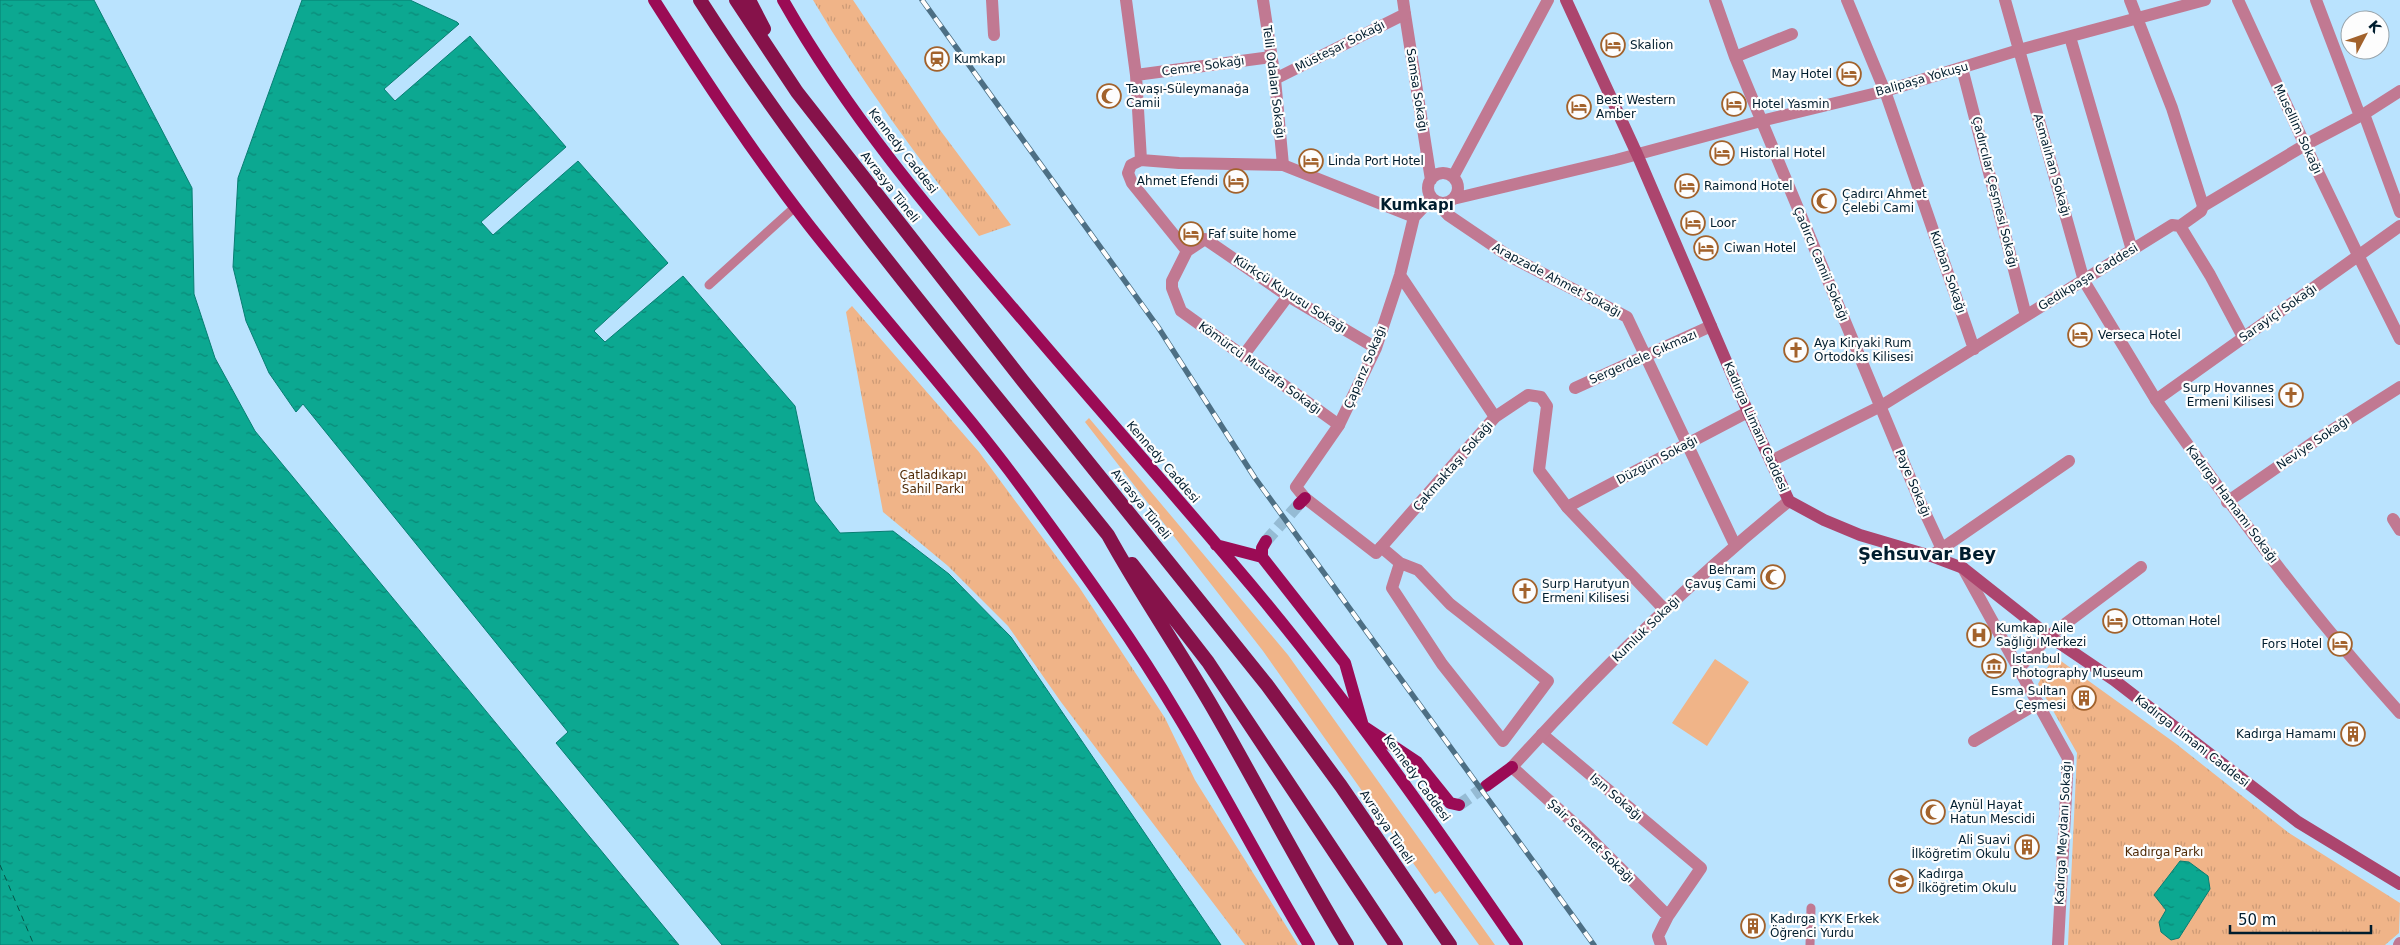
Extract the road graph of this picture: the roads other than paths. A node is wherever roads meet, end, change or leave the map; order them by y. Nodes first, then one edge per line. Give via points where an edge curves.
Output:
1 (654, 0) edge
2 (700, 0) edge
3 (736, 0) edge
4 (749, 0) edge
5 (783, 0) edge
6 (992, 0) edge
7 (1126, 0) edge
8 (1263, 0) edge
9 (1404, 0) edge
10 (1548, 0) edge
11 (1566, 0) edge
12 (1715, 0) edge
13 (1847, 0) edge
14 (2005, 0) edge
15 (2130, 0) edge
16 (2205, 0) edge
17 (2238, 0) edge
18 (2316, 0) edge
19 (1405, 14) junction
20 (2136, 17) junction
21 (1792, 34) dead end
22 (994, 35) dead end
23 (2070, 36) junction
24 (2019, 50) junction
25 (1271, 57) junction
26 (1735, 57) junction
27 (1962, 68) junction
28 (1136, 75) junction
29 (1275, 79) junction
30 (1885, 90) junction
31 (2400, 91) edge
32 (797, 92) junction
33 (2362, 115) junction
34 (1761, 121) junction
35 (2305, 145) junction
36 (1637, 154) junction
37 (1141, 160) junction
38 (1283, 165) junction
39 (1453, 177) junction
40 (1431, 180) junction
41 (1432, 198) junction
42 (1454, 199) junction
43 (2203, 206) junction
44 (795, 207) junction
45 (2400, 212) edge
46 (1414, 217) junction
47 (2180, 226) junction
48 (2400, 226) edge
49 (2132, 250) junction
50 (1187, 252) junction
51 (2359, 257) junction
52 (1400, 275) junction
53 (2084, 280) junction
54 (709, 285) dead end
55 (1288, 296) junction
56 (2026, 316) junction
57 (1711, 326) junction
58 (2243, 337) junction
59 (2400, 339) edge
60 (1376, 348) junction
61 (1974, 349) junction
62 (1243, 356) junction
63 (1646, 356) junction
64 (2400, 387) edge
65 (1575, 388) dead end
66 (2156, 400) junction
67 (1881, 406) junction
68 (1748, 412) junction
69 (1496, 417) junction
70 (1339, 425) junction
71 (1687, 444) junction
72 (2069, 460) dead end
73 (1771, 461) junction
74 (1789, 501) junction
75 (2227, 502) junction
76 (1566, 507) junction
77 (2393, 520) dead end
78 (2400, 530) edge
79 (1108, 535) junction
80 (1266, 541) tunnel mouth
81 (1216, 545) junction
82 (1735, 545) junction
83 (1941, 547) junction
84 (1378, 550) junction
85 (1931, 556) junction
86 (1262, 557) junction
87 (1400, 563) junction
88 (2141, 567) dead end
89 (1963, 568) junction
90 (1665, 610) junction
91 (2049, 636) junction
92 (2019, 668) junction
93 (2038, 703) junction
94 (2400, 713) edge
95 (1363, 726) junction
96 (1542, 734) junction
97 (1974, 741) dead end
98 (1512, 767) junction
99 (1486, 786) tunnel mouth
100 (1459, 805) dead end
101 (2400, 883) edge
102 (1810, 908) dead end
103 (1668, 916) junction
104 (1309, 945) edge
105 (1347, 945) edge
106 (1396, 945) edge
107 (1450, 945) edge
108 (1517, 945) edge
109 (1661, 945) edge
110 (1810, 945) edge
111 (2058, 945) edge

1 - 44 main road via 715,96
2 - 79 highway via 768,103 816,168
3 - 32 highway
4 - 32 highway
5 - 81 main road, Kennedy Caddesi via 830,76 968,256
6 - 22 street
7 - 28 street
8 - 25 street, Telli Odaları Sokağı
9 - 19 street, Samsa Sokağı
10 - 39 street
11 - 36 main road, Kadırga Limanı Caddesi
12 - 26 street, Çadırcı Camii Sokağı
13 - 30 street, Kurban Sokağı
14 - 24 street, Asmalıhan Sokağı
15 - 20 street
16 - 20 street, Balipaşa Yokuşu
17 - 35 street, Musellim Sokağı
18 - 33 street
19 - 29 street, Müsteşar Sokağı
19 - 40 street, Samsa Sokağı
20 - 23 street, Balipaşa Yokuşu
20 - 43 street via 2172,108
21 - 26 street
23 - 24 street, Balipaşa Yokuşu
23 - 49 street
24 - 27 street, Balipaşa Yokuşu
24 - 53 street, Asmalıhan Sokağı
25 - 28 street, Cemre Sokağı
25 - 29 street, Telli Odaları Sokağı
26 - 34 street, Çadırcı Camii Sokağı
27 - 30 street, Balipaşa Yokuşu
27 - 56 street, Çadırcılar Çeşmesi Sokağı
28 - 37 street
29 - 38 street, Telli Odaları Sokağı
30 - 34 street, Balipaşa Yokuşu
30 - 61 street, Kurban Sokağı
31 - 33 street, Gedikpaşa Caddesi
32 - 107 highway, Avrasya Tüneli via 1267,685
33 - 35 street, Gedikpaşa Caddesi
33 - 45 street
34 - 36 street, Balipaşa Yokuşu
34 - 67 street, Çadırcı Camii Sokağı
35 - 43 street, Gedikpaşa Caddesi
35 - 51 street, Musellim Sokağı
36 - 42 street, Balipaşa Yokuşu
36 - 57 main road, Kadırga Limanı Caddesi
37 - 38 street via 1179,164
37 - 50 street via 1131,165 1128,173 1132,183
38 - 46 street
39 - 40 street via 1439,174
39 - 42 street via 1458,191
40 - 41 street via 1428,189
41 - 42 street via 1445,203
41 - 46 street, Çaparız Sokağı
41 - 63 street, Arapzade Ahmet Sokağı via 1448,215 1507,255 1627,317
43 - 47 street, Gedikpaşa Caddesi
44 - 54 lane
44 - 104 main road via 976,426 1104,602 1176,711
46 - 52 street, Çaparız Sokağı
47 - 49 street, Gedikpaşa Caddesi via 2172,225
47 - 58 street
48 - 51 street, Sarayiçi Sokağı
49 - 53 street, Gedikpaşa Caddesi
50 - 55 street, Kürkçü Kuyusu Sokağı via 1205,239
50 - 62 street, Kömürcü Mustafa Sokağı via 1172,281 1181,311
51 - 58 street, Sarayiçi Sokağı
51 - 59 street, Musellim Sokağı
52 - 60 street, Çaparız Sokağı
52 - 69 street, Çakmaktaşı Sokağı
53 - 56 street, Gedikpaşa Caddesi
53 - 66 street, Kadırga Hamamı Sokağı
55 - 60 street, Kürkçü Kuyusu Sokağı
55 - 62 street
56 - 61 street, Gedikpaşa Caddesi
57 - 63 street, Sergerdele Çıkmazı
57 - 68 main road, Kadırga Limanı Caddesi
58 - 66 street, Sarayiçi Sokağı
60 - 70 street, Çaparız Sokağı
61 - 67 street, Gedikpaşa Caddesi
62 - 70 street, Kömürcü Mustafa Sokağı
63 - 65 street, Sergerdele Çıkmazı
63 - 71 street, Arapzade Ahmet Sokağı
64 - 75 street, Neviye Sokağı
66 - 75 street, Kadırga Hamamı Sokağı
67 - 73 street, Gedikpaşa Caddesi
67 - 83 street, Paye Sokağı
68 - 71 street, Düzgün Sokağı
68 - 73 main road, Kadırga Limanı Caddesi
69 - 76 street via 1528,395 1542,397 1547,406 1539,470
69 - 84 street, Çakmaktaşı Sokağı
70 - 84 street, Çaparız Sokağı via 1296,487 1302,501
71 - 76 street, Düzgün Sokağı
71 - 82 street, Arapzade Ahmet Sokağı
72 - 83 street
73 - 74 main road, Kadırga Limanı Caddesi
74 - 82 street, Kumluk Sokağı
74 - 85 main road, Kadırga Limanı Caddesi via 1860,535
75 - 94 street, Kadırga Hamamı Sokağı via 2360,669
76 - 90 street
77 - 78 street
79 - 105 highway via 1145,601 1214,709
79 - 106 highway via 1208,662
80 - 86 main road
81 - 86 main road
81 - 95 main road, Kennedy Caddesi
82 - 90 street, Kumluk Sokağı
83 - 85 street
84 - 87 street
85 - 89 main road, Kadırga Limanı Caddesi
86 - 95 main road via 1345,663
87 - 87 street via 1392,588 1442,664 1504,741 1548,681 1450,604 1418,570
88 - 91 street
89 - 91 main road, Kadırga Limanı Caddesi
89 - 92 street, Kadırga Meydanı Sokağı
90 - 96 street, Kumluk Sokağı
91 - 92 street
91 - 101 main road, Kadırga Limanı Caddesi via 2114,680 2298,822
92 - 93 street, Kadırga Meydanı Sokağı
93 - 97 street
93 - 111 street, Kadırga Meydanı Sokağı via 2068,758
95 - 100 main road via 1417,762 1450,802
95 - 108 main road, Kennedy Caddesi
96 - 98 street, Kumluk Sokağı
96 - 103 street, Işın Sokağı via 1702,868
98 - 99 main road
98 - 103 street, Şair Sermet Sokağı via 1585,833
102 - 110 lane
103 - 109 street via 1658,936

